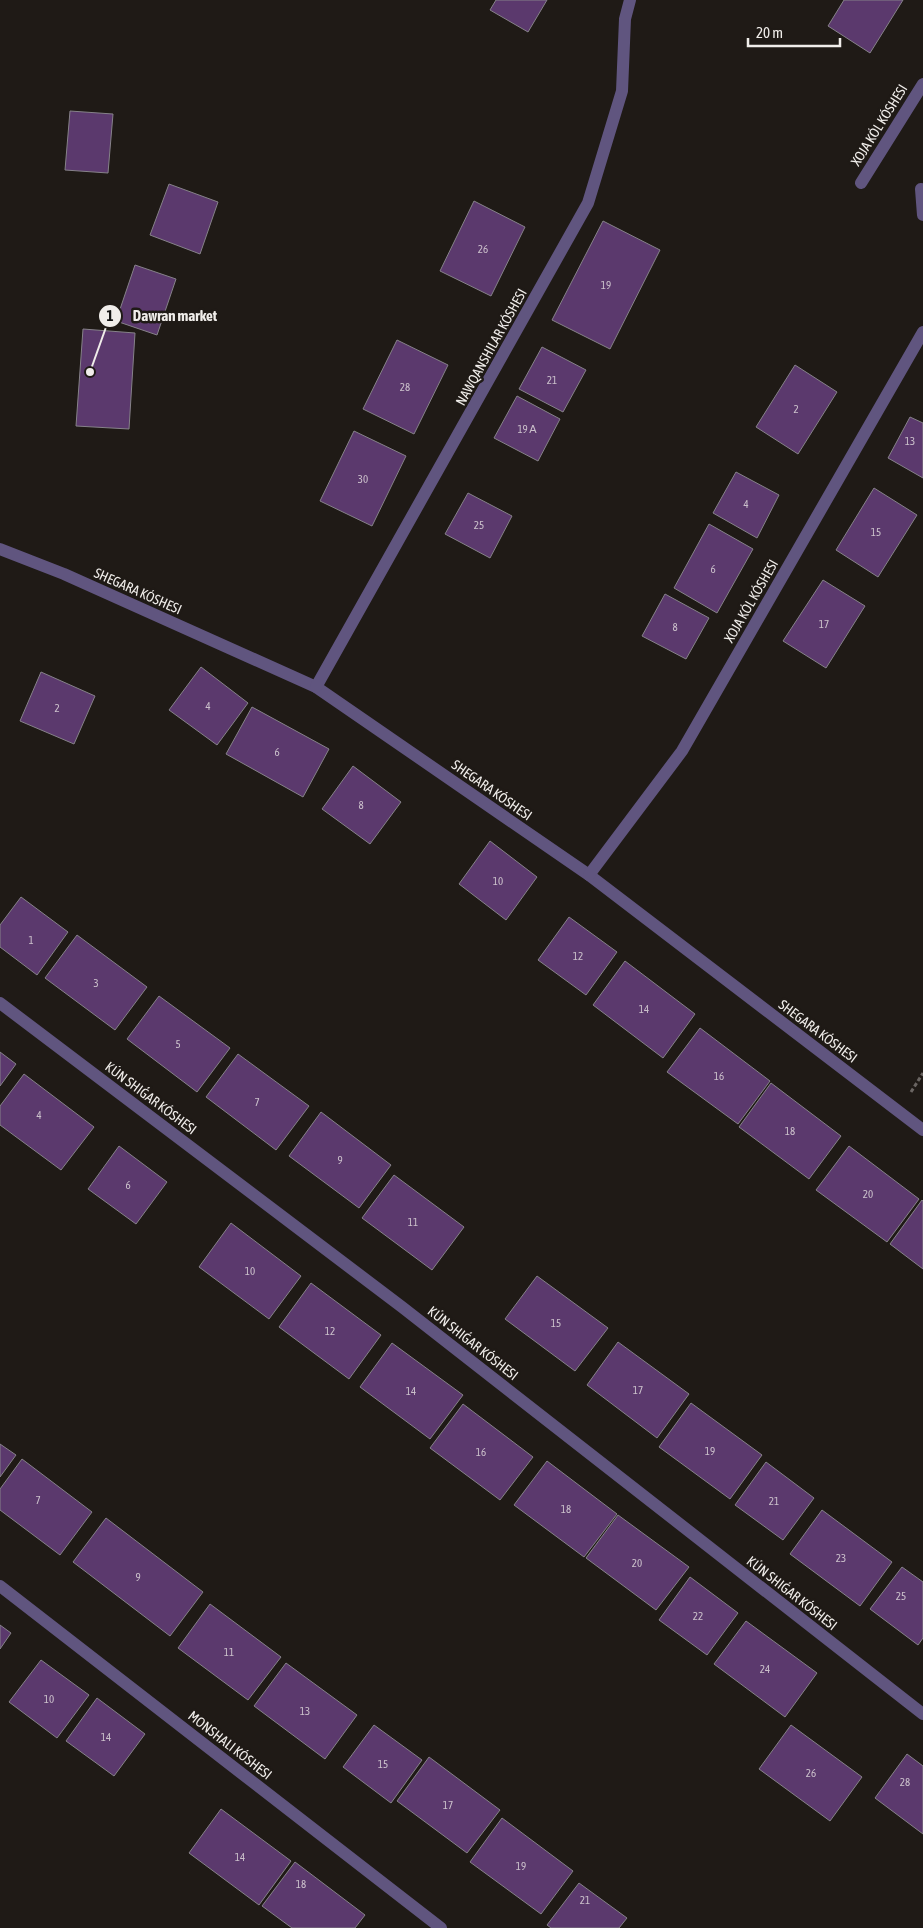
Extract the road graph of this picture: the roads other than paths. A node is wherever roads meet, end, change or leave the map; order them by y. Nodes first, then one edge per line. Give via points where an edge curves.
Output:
1 (630, 0) edge
2 (923, 84) edge
3 (861, 182) dead end
4 (920, 189) dead end
5 (923, 215) edge
6 (923, 332) edge
7 (0, 549) edge
8 (316, 687) junction
9 (589, 875) junction
10 (0, 1003) edge
11 (923, 1130) edge
12 (0, 1586) edge
13 (923, 1714) edge
14 (442, 1928) edge

1 - 8 street via 625,19 622,91 588,203
2 - 3 street, XOJA KÓL KÓSHESI
4 - 5 street
6 - 9 street, XOJA KÓL KÓSHESI via 682,751
7 - 8 street, SHEGARA KÓSHESI via 64,574
8 - 9 street, SHEGARA KÓSHESI
9 - 11 street, SHEGARA KÓSHESI
10 - 13 street via 402,1307
12 - 14 street

